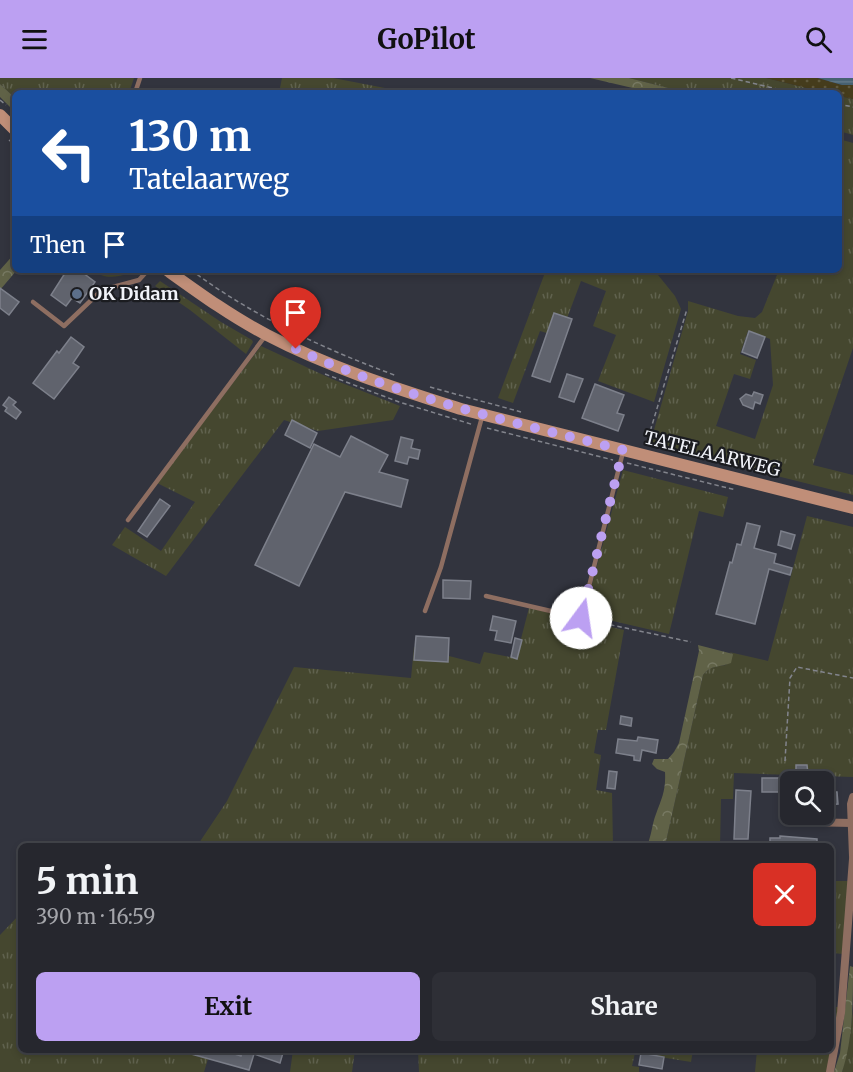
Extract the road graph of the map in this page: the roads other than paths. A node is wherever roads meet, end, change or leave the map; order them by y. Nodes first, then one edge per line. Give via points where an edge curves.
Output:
1 (0, 115) edge
2 (12, 127) edge
3 (145, 273) edge
4 (171, 273) edge
5 (33, 302) dead end
6 (266, 335) junction
7 (482, 414) junction
8 (623, 450) junction
9 (853, 508) edge
10 (128, 520) dead end
11 (486, 596) dead end
12 (425, 611) dead end
13 (853, 797) edge
14 (834, 823) edge
15 (852, 823) edge
16 (853, 857) edge
17 (834, 1051) edge
18 (834, 1053) edge
19 (830, 1072) edge

1 - 2 main road
3 - 5 lane via 139,280 102,290 64,327
4 - 6 main road, TATELAARWEG
6 - 7 main road, TATELAARWEG via 357,374
6 - 10 lane
7 - 8 main road, TATELAARWEG
7 - 12 lane via 441,567
8 - 9 main road, TATELAARWEG
8 - 11 lane via 581,618
13 - 15 street
14 - 15 street
15 - 16 street
16 - 17 street via 841,1013
18 - 19 street

